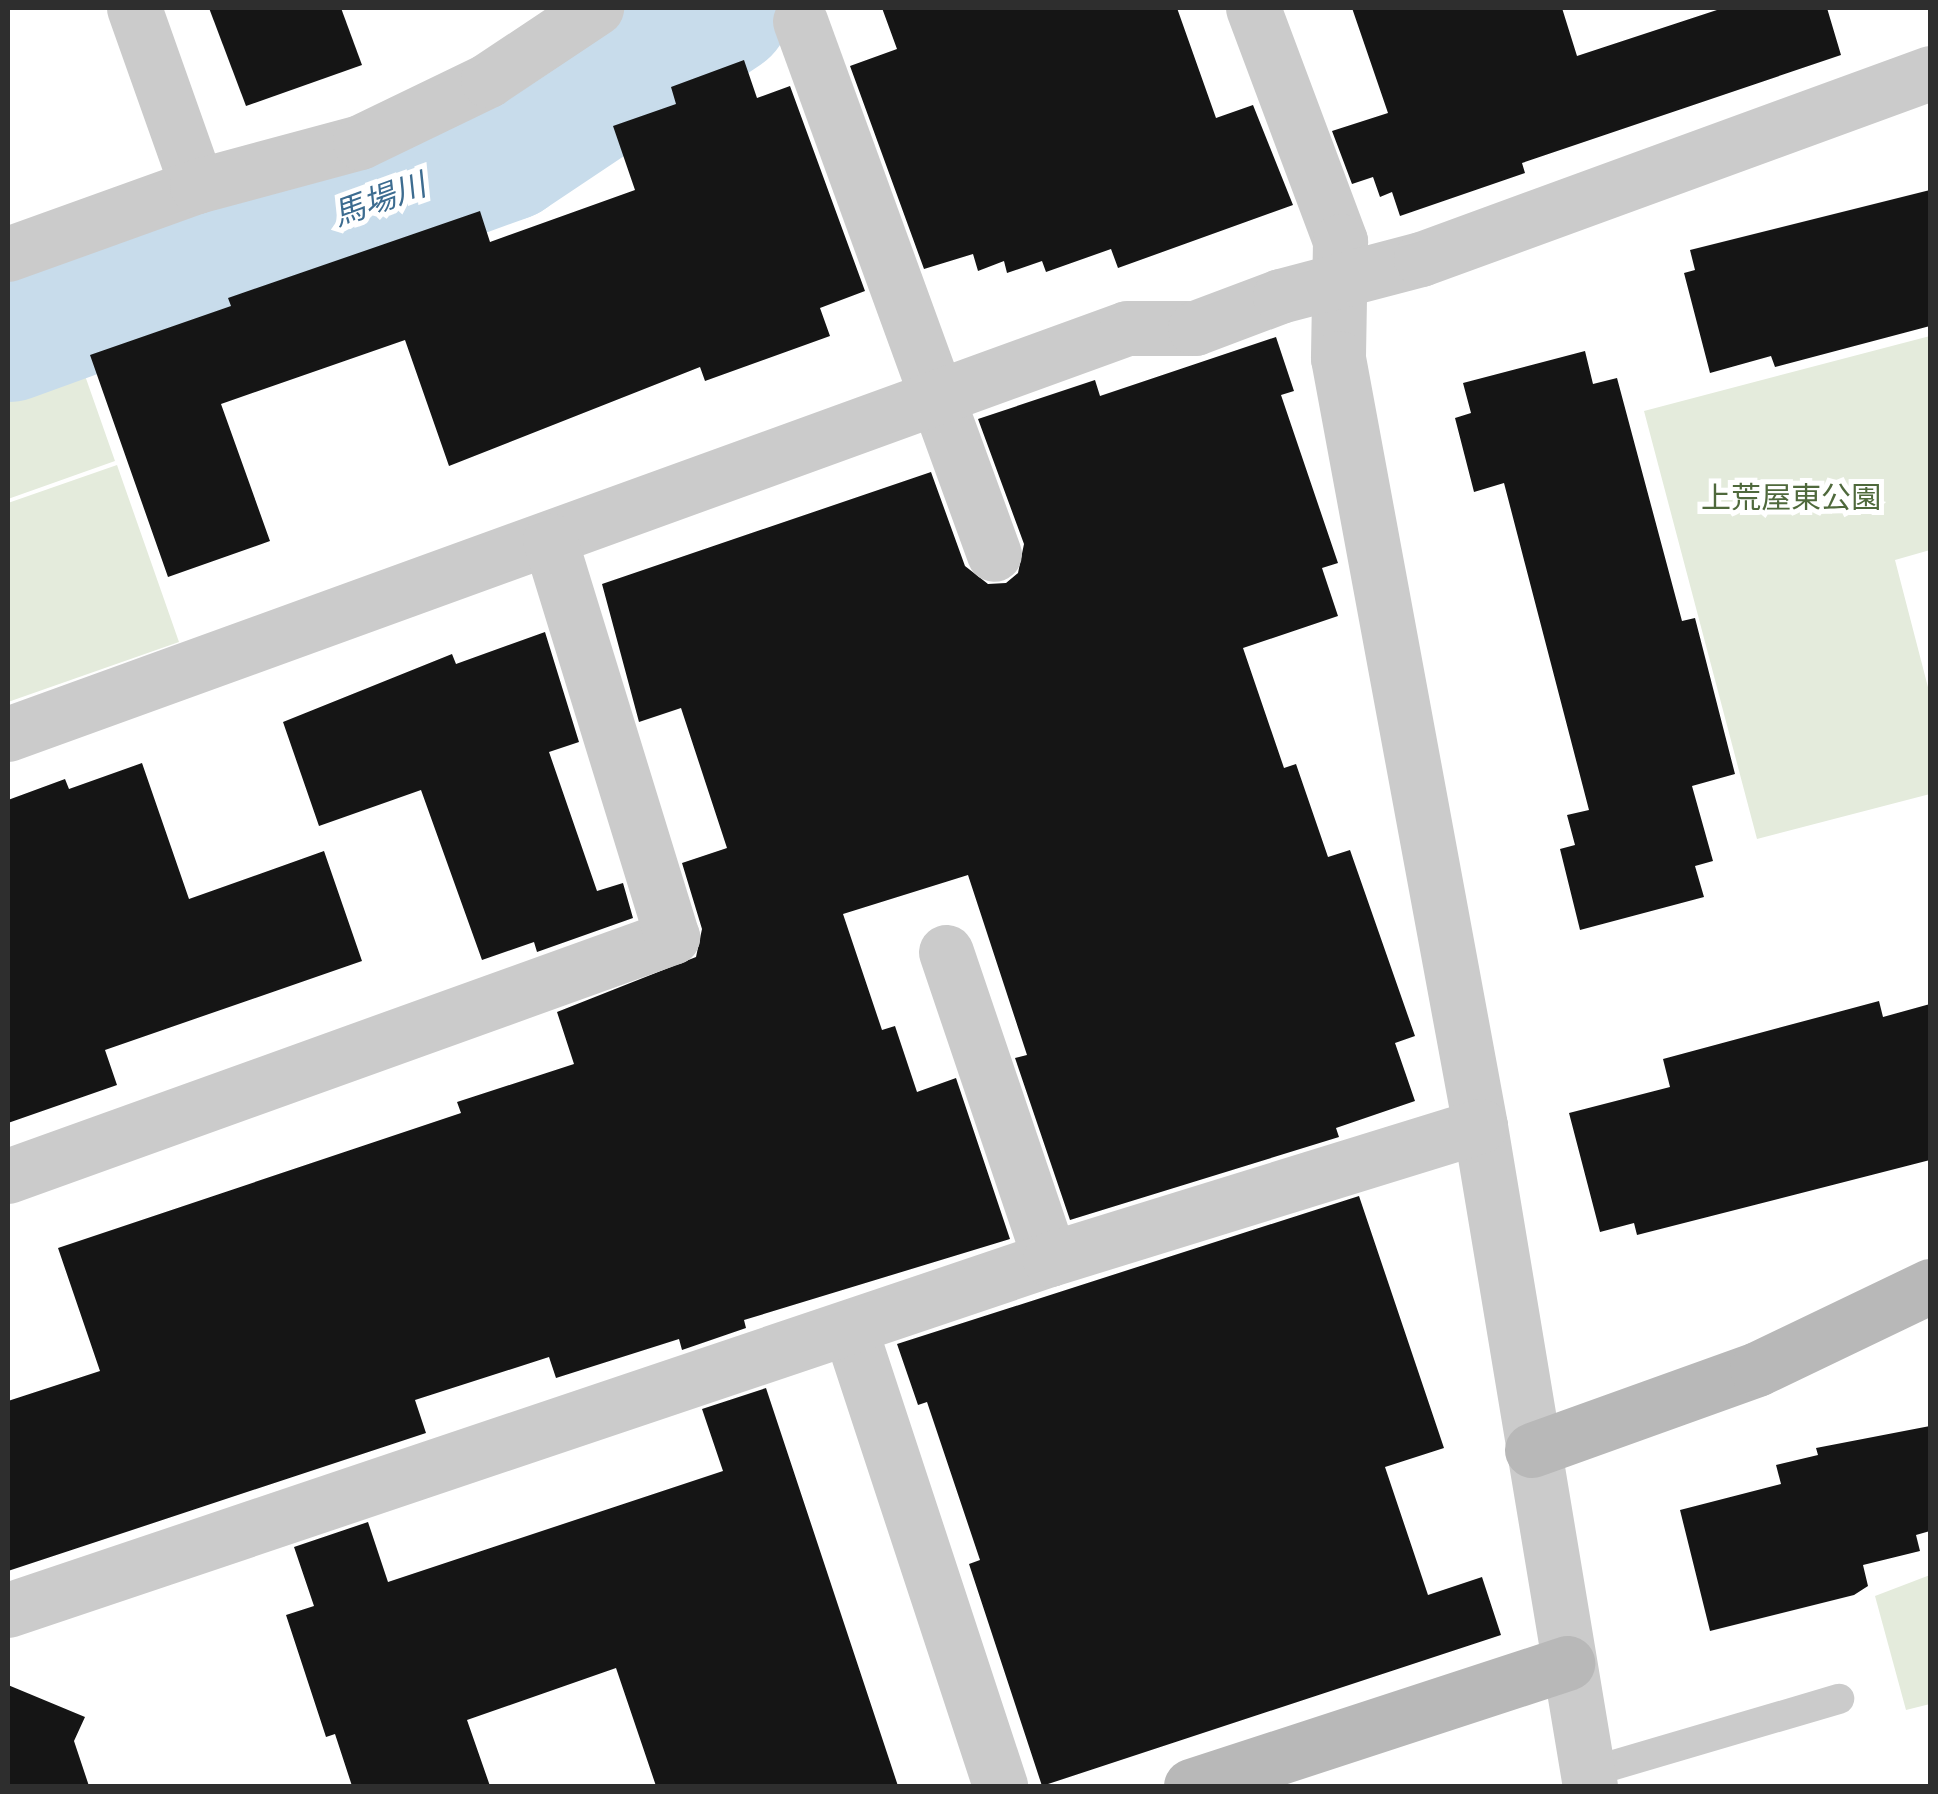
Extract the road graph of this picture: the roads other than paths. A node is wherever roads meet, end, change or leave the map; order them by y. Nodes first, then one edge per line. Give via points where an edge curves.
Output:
1 (134, 8) edge
2 (596, 8) edge
3 (1253, 8) edge
4 (800, 21) dead end
5 (1930, 73) edge
6 (196, 186) junction
7 (8, 254) edge
8 (1339, 282) junction
9 (936, 396) junction
10 (550, 540) junction
11 (994, 554) dead end
12 (8, 734) edge
13 (946, 952) dead end
14 (1480, 1126) junction
15 (8, 1176) edge
16 (1050, 1259) junction
17 (1930, 1286) edge
18 (850, 1330) junction
19 (1532, 1450) junction
20 (8, 1610) edge
21 (1568, 1663) junction
22 (1839, 1699) dead end
23 (1588, 1780) edge
24 (1000, 1786) edge
25 (1191, 1786) edge

1 - 6 street
2 - 6 street via 488,80 360,142
3 - 8 street via 1340,241
4 - 9 street
5 - 8 street via 1422,259
6 - 7 street
8 - 9 street via 1195,328 1128,328
8 - 14 street via 1338,358
9 - 10 street
9 - 11 street
10 - 12 street
10 - 15 street via 672,936
13 - 16 street
14 - 16 street
14 - 19 street
16 - 18 street
17 - 19 street via 1757,1369
18 - 20 street
18 - 24 street
19 - 21 street
21 - 23 street
21 - 25 street
22 - 23 lane

